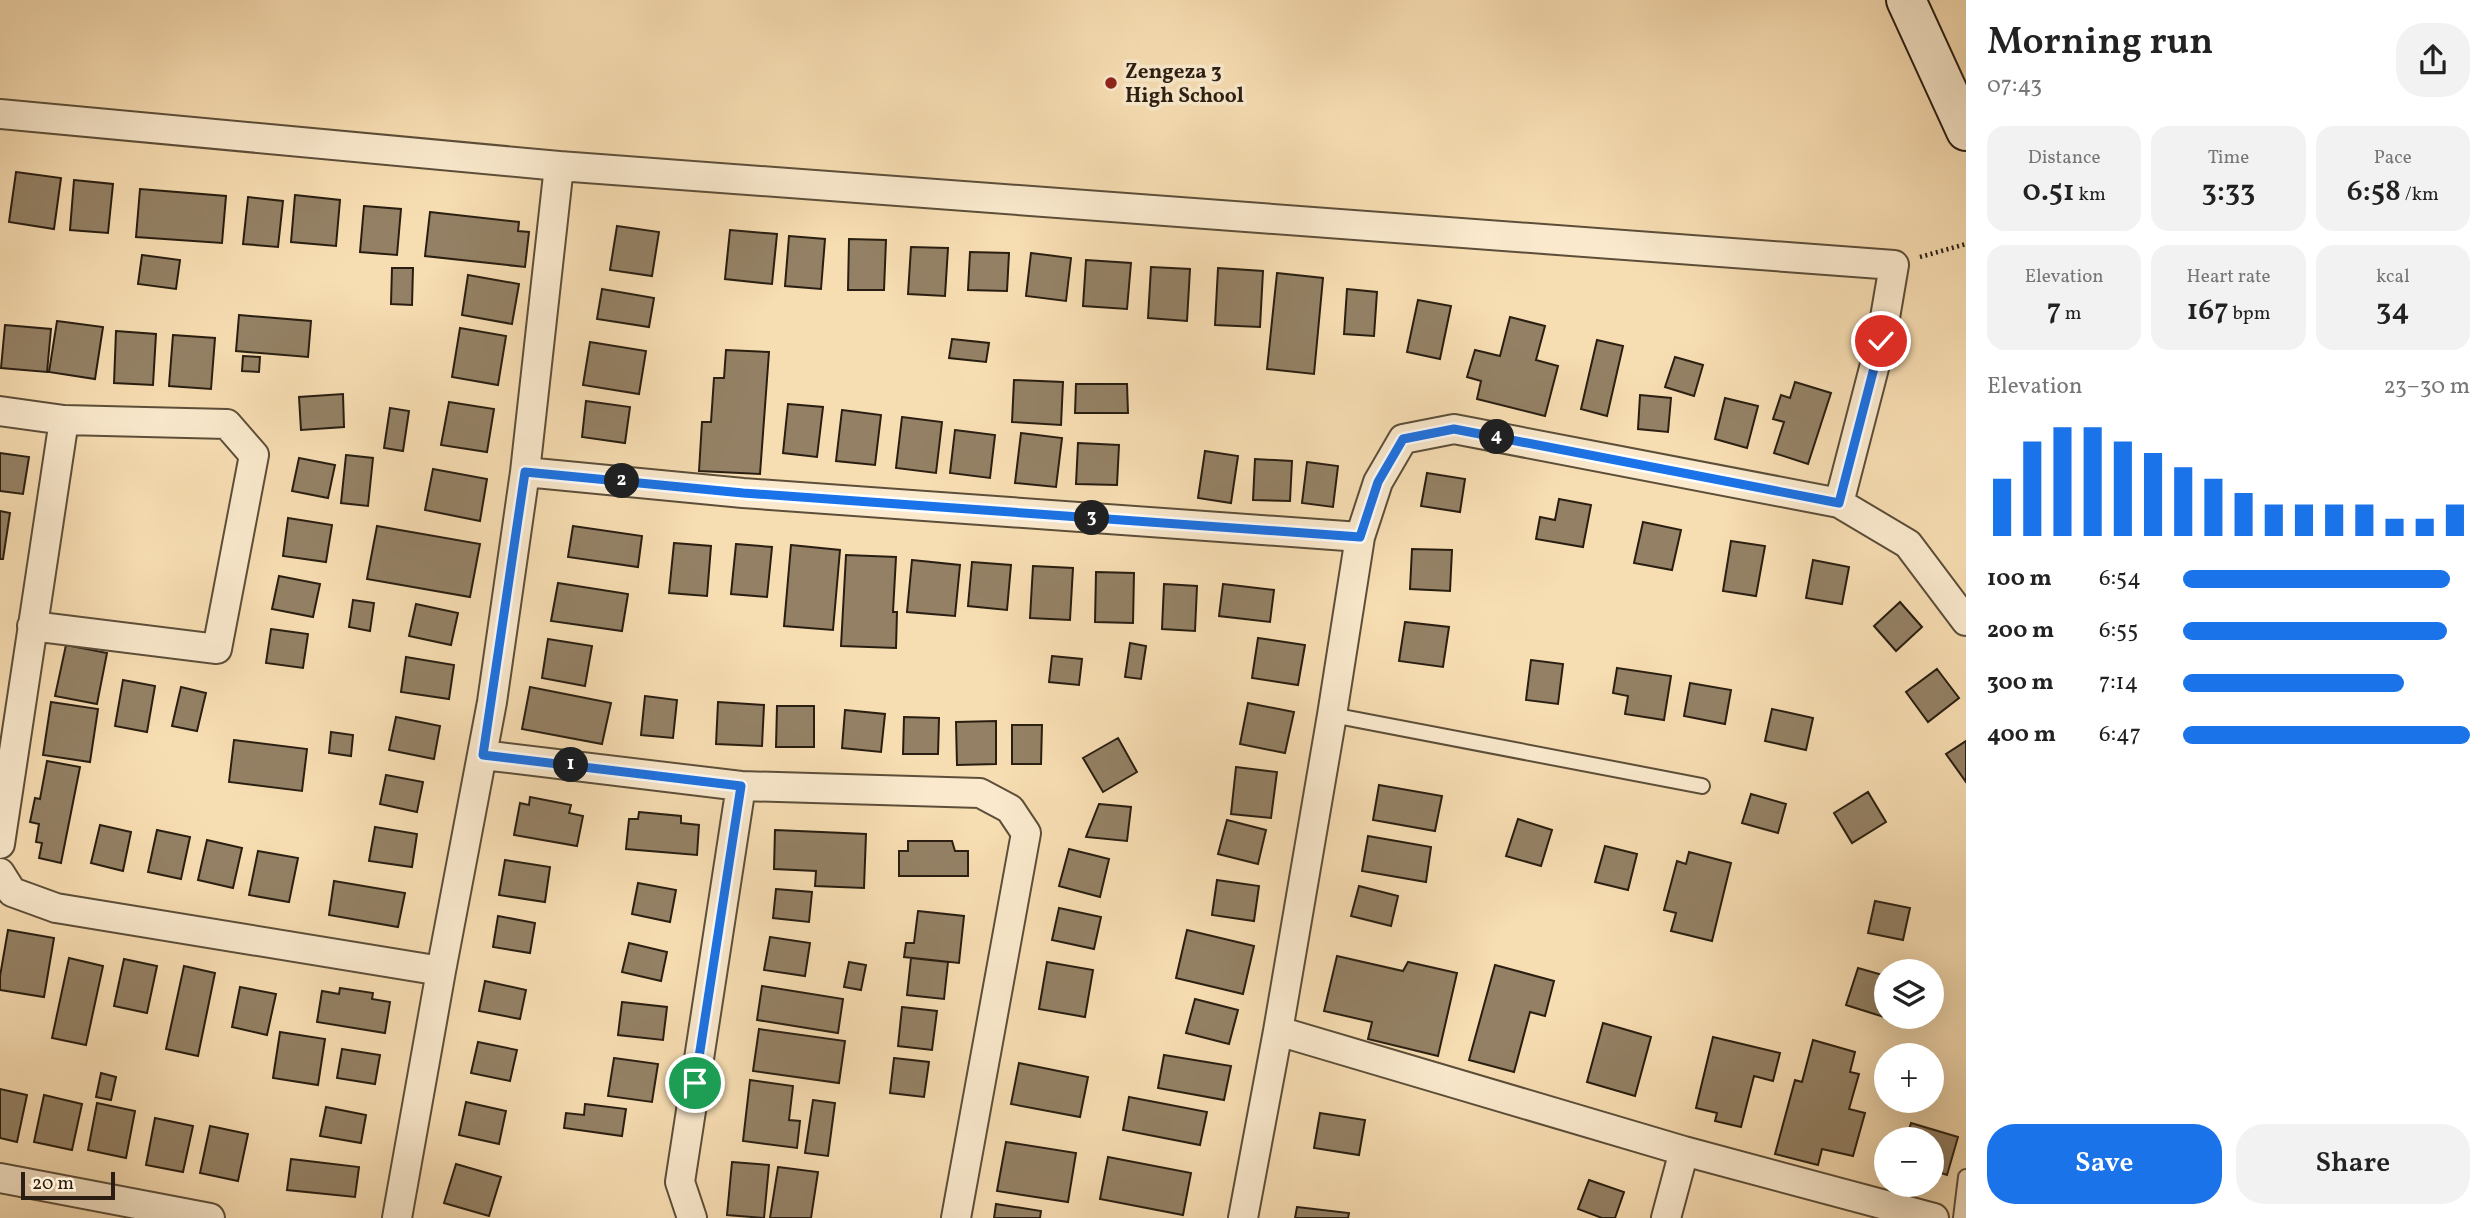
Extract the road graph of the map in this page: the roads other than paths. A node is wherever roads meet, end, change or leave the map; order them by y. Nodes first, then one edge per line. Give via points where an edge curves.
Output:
1 (1906, 0) edge
2 (0, 114) edge
3 (1966, 131) edge
4 (559, 166) junction
5 (0, 411) edge
6 (64, 420) junction
7 (525, 472) junction
8 (1839, 503) junction
9 (1360, 537) junction
10 (1966, 621) edge
11 (32, 626) junction
12 (1332, 715) junction
13 (483, 755) junction
14 (741, 786) junction
15 (1702, 786) dead end
16 (0, 844) edge
17 (0, 873) edge
18 (440, 971) junction
19 (1278, 1031) junction
20 (1684, 1151) junction
21 (0, 1178) edge
22 (1966, 1178) edge
23 (94, 1207) edge
24 (210, 1218) edge
25 (397, 1218) edge
26 (692, 1218) edge
27 (956, 1218) edge
28 (1243, 1218) edge
29 (1666, 1218) edge
30 (1934, 1218) edge
31 (1961, 1218) edge

1 - 3 street
2 - 4 street
4 - 7 street
4 - 8 street via 1894,265 1881,341
5 - 6 street
6 - 11 street
6 - 11 street via 227,424 254,454 217,649
7 - 9 street via 743,493
7 - 13 street
8 - 9 street via 1454,429 1403,439 1378,482
8 - 10 street via 1908,544
9 - 12 street
11 - 16 street
12 - 15 lane
12 - 19 street
13 - 14 street
13 - 18 street
14 - 26 street via 680,1182
14 - 27 street via 980,793 1010,809 1026,834
17 - 18 street via 12,892 56,908
18 - 25 street
19 - 20 street
19 - 28 street
20 - 29 street
20 - 30 street
21 - 23 street
22 - 31 lane
23 - 24 street

